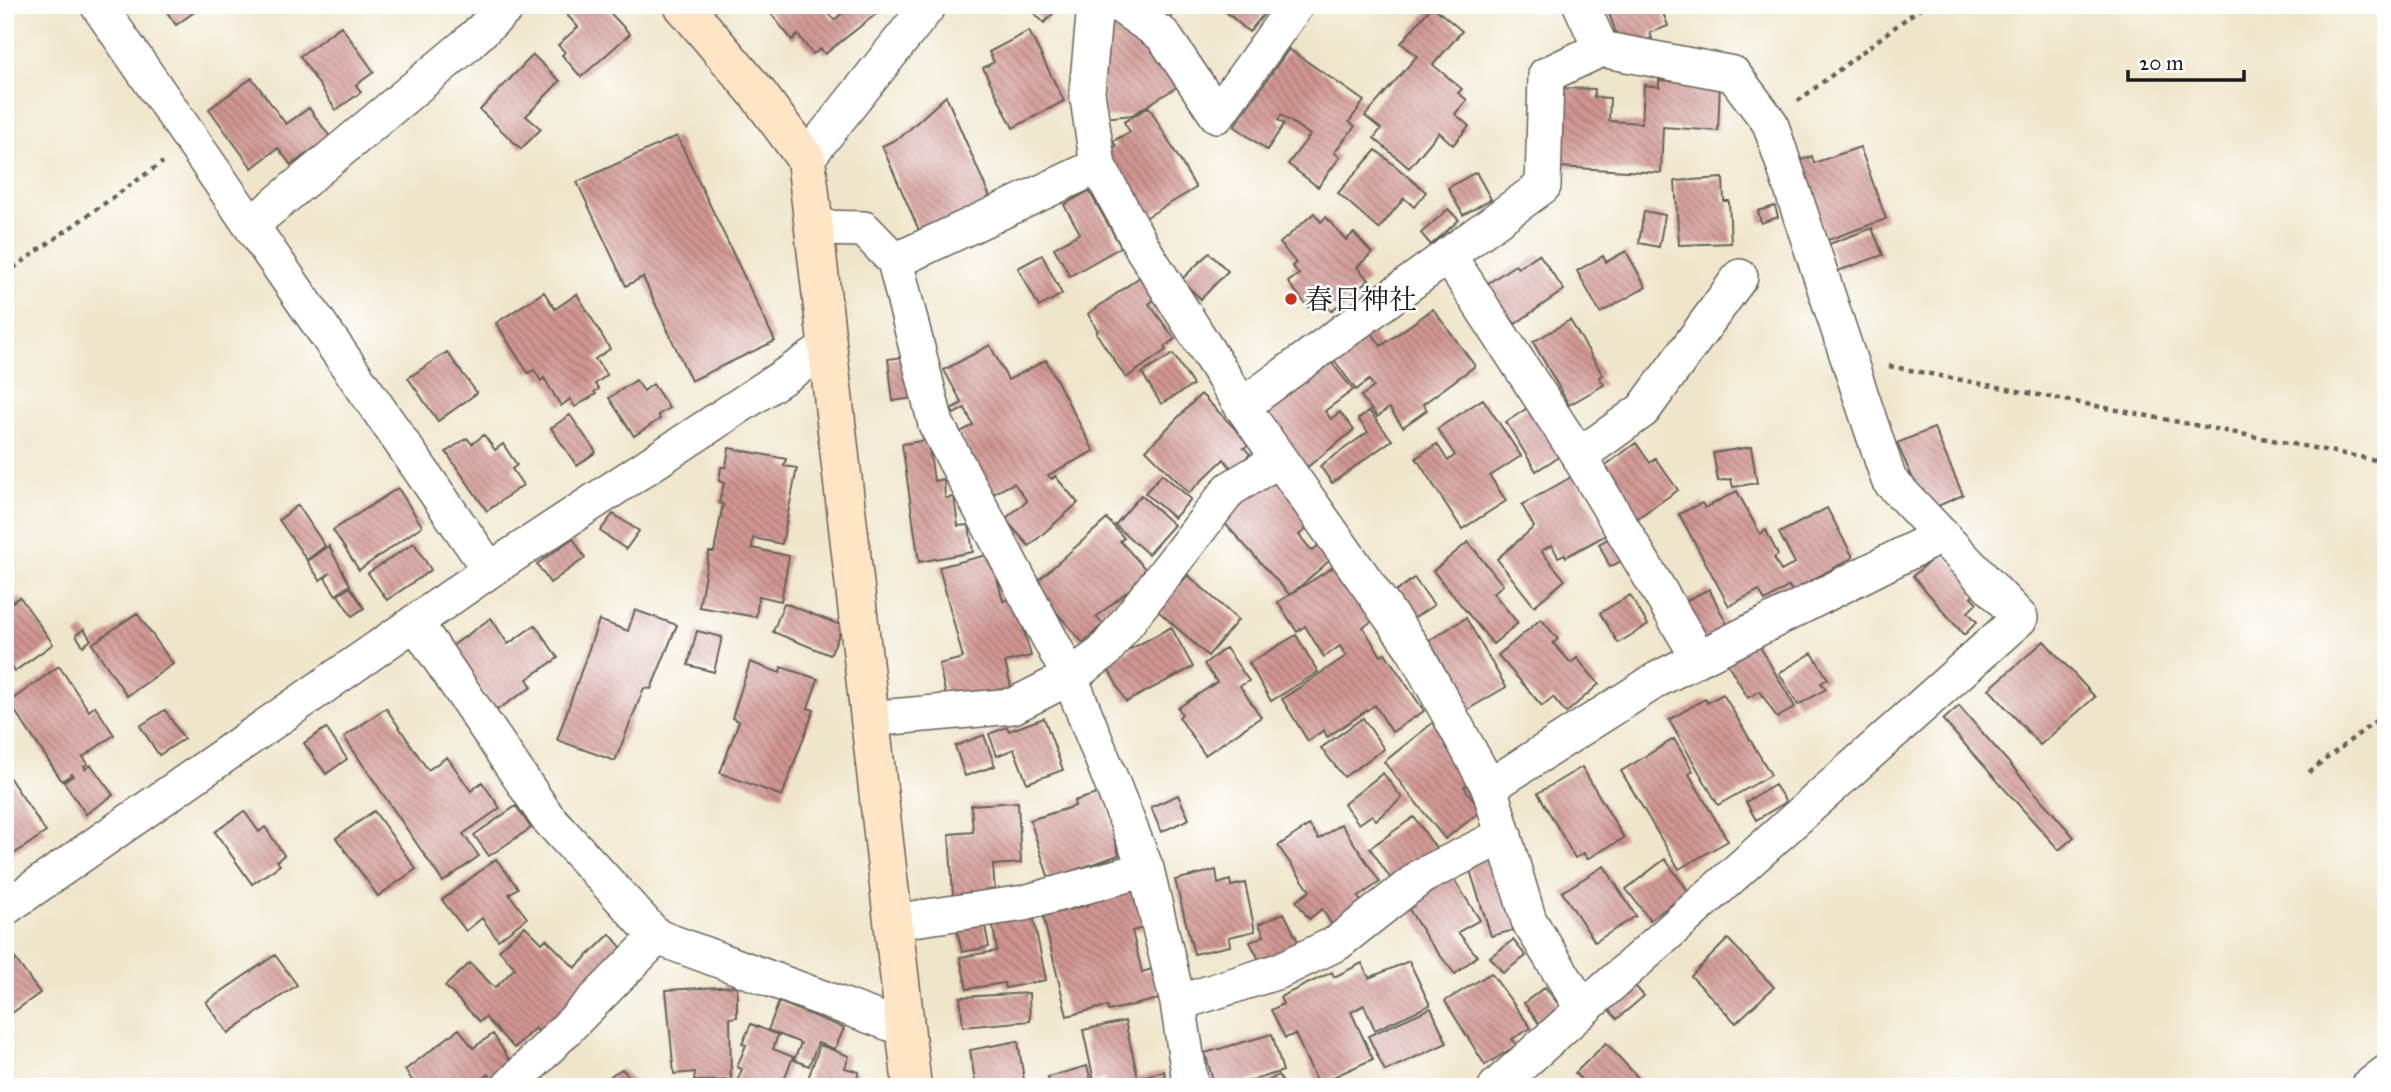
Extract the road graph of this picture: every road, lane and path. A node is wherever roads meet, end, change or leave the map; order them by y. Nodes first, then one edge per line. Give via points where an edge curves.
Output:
1 (98, 5) edge
2 (509, 5) edge
3 (683, 5) edge
4 (929, 5) edge
5 (1095, 5) edge
6 (1119, 5) edge
7 (1296, 5) edge
8 (1581, 5) edge
9 (1924, 5) edge
10 (1601, 49) junction
11 (1770, 123) junction
12 (192, 141) junction
13 (806, 159) junction
14 (1098, 166) junction
15 (251, 225) junction
16 (814, 229) junction
17 (1448, 255) junction
18 (895, 261) junction
19 (5, 274) edge
20 (1740, 277) dead end
21 (827, 348) junction
22 (1847, 358) junction
23 (1242, 406) junction
24 (1579, 456) junction
25 (1278, 460) junction
26 (2386, 461) edge
27 (1942, 535) junction
28 (490, 569) junction
29 (415, 622) junction
30 (1699, 658) junction
31 (1070, 677) junction
32 (2386, 713) edge
33 (869, 719) junction
34 (2309, 772) dead end
35 (1489, 787) junction
36 (1504, 835) junction
37 (1146, 869) junction
38 (5, 908) edge
39 (892, 922) junction
40 (657, 937) junction
41 (1178, 1003) junction
42 (1583, 1009) junction
43 (903, 1028) junction
44 (2386, 1073) edge
45 (509, 1087) edge
46 (912, 1087) edge
47 (1191, 1087) edge
48 (1496, 1087) edge
49 (2368, 1087) edge

1 - 12 street
2 - 15 street
3 - 13 street
4 - 13 street
5 - 14 street via 1087,92
6 - 7 street via 1163,36 1217,115
8 - 10 street
9 - 11 path
10 - 11 street via 1733,74
10 - 17 street via 1546,75 1543,186
11 - 22 street
12 - 15 street
12 - 19 path
13 - 16 street
14 - 18 street
14 - 23 street via 1143,249
15 - 28 street
16 - 18 street via 864,229
16 - 21 street
17 - 23 street
17 - 24 street
18 - 31 street via 936,424
20 - 24 street via 1643,410
21 - 28 street
21 - 33 street
22 - 26 path
22 - 27 street via 1889,480
23 - 25 street
24 - 30 street
25 - 31 street via 1230,489 1104,652
25 - 35 street via 1414,650
27 - 30 street
27 - 42 street via 2020,618
28 - 29 street
29 - 38 street
29 - 40 street via 547,817
30 - 35 street via 1658,679
31 - 33 street via 1013,706
31 - 37 street
32 - 34 path
33 - 39 street
35 - 36 street
36 - 41 street via 1422,876 1338,943 1279,971
36 - 42 street via 1529,921
37 - 39 street via 1024,904
37 - 41 street
39 - 43 street
40 - 43 street
40 - 45 street
41 - 47 street
42 - 48 street
43 - 46 street
44 - 49 street

